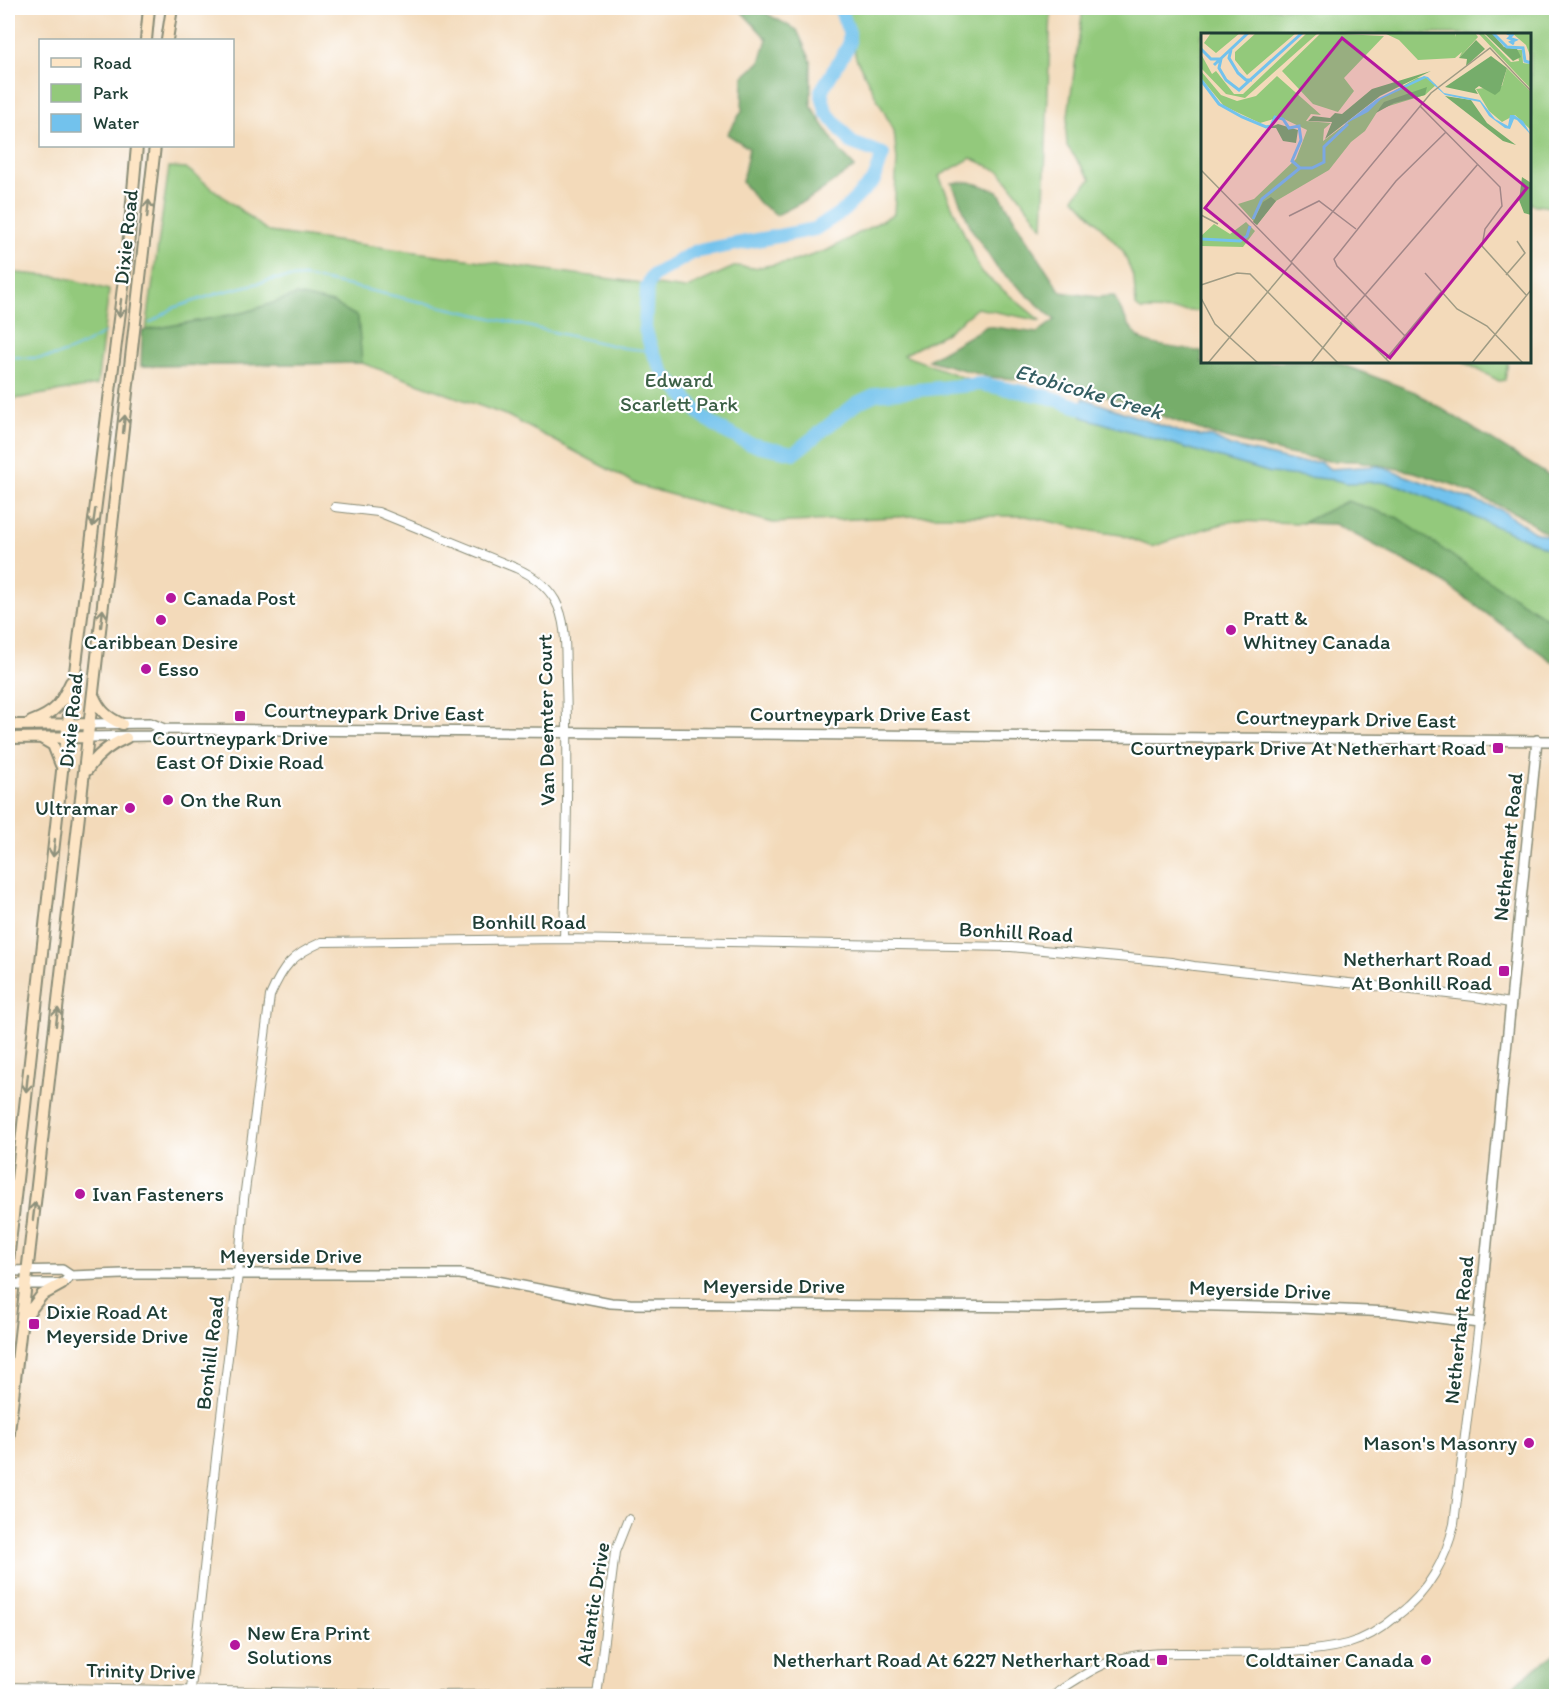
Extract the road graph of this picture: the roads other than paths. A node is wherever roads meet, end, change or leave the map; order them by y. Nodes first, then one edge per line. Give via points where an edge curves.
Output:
1 (149, 8) edge
2 (172, 8) edge
3 (146, 39) edge
4 (167, 39) edge
5 (137, 147) edge
6 (155, 147) edge
7 (128, 247) junction
8 (144, 249) junction
9 (114, 358) junction
10 (131, 361) junction
11 (335, 507) dead end
12 (75, 672) junction
13 (93, 697) junction
14 (8, 724) edge
15 (25, 724) junction
16 (90, 724) junction
17 (122, 724) junction
18 (68, 725) junction
19 (164, 729) junction
20 (568, 734) junction
21 (38, 737) junction
22 (66, 737) junction
23 (88, 737) junction
24 (8, 738) edge
25 (126, 738) junction
26 (1536, 740) junction
27 (1557, 741) edge
28 (63, 769) junction
29 (85, 773) junction
30 (564, 939) junction
31 (1510, 1003) junction
32 (9, 1233) edge
33 (8, 1261) edge
34 (28, 1269) junction
35 (8, 1271) edge
36 (238, 1274) junction
37 (71, 1276) junction
38 (26, 1283) junction
39 (8, 1284) edge
40 (62, 1284) junction
41 (21, 1323) junction
42 (1479, 1323) junction
43 (8, 1441) edge
44 (628, 1518) dead end
45 (8, 1687) edge
46 (191, 1689) junction
47 (597, 1695) edge
48 (1054, 1696) edge

1 - 3 main road
2 - 4 main road
5 - 7 main road, Dixie Road
8 -> 6 main road, Dixie Road
7 - 8 main road
7 -> 9 main road, Dixie Road
8 - 10 main road, Dixie Road
9 - 10 main road
9 -> 12 main road, Dixie Road
13 -> 10 main road, Dixie Road
11 - 20 street, Van Deemter Court via 378,512 516,568 544,587 555,600 564,633
12 - 15 main road via 56,710
12 - 18 main road, Dixie Road
13 - 16 main road, Dixie Road
13 - 17 main road via 107,716
14 - 15 main road, Courtneypark Drive East
15 - 18 main road, Courtneypark Drive East
16 - 17 street, Courtneypark Drive East
16 - 18 main road, Courtneypark Drive East
16 - 23 main road, Dixie Road
17 - 19 street, Courtneypark Drive East via 150,723
18 - 22 main road, Dixie Road
19 - 20 street, Courtneypark Drive East
19 - 25 street, Courtneypark Drive East via 151,736
20 - 26 street, Courtneypark Drive East
20 - 30 street, Van Deemter Court
21 - 22 main road, Courtneypark Drive East
21 - 24 main road, Courtneypark Drive East
21 - 28 main road via 53,745
22 - 23 main road, Courtneypark Drive East
22 - 28 main road, Dixie Road
23 - 25 street, Courtneypark Drive East
23 - 29 main road, Dixie Road
25 - 29 main road via 96,757
26 - 27 street, Courtneypark Drive East
26 - 31 street, Netherhart Road
28 -> 32 main road, Dixie Road
34 -> 29 main road, Dixie Road
30 - 31 street, Bonhill Road via 1011,947
30 - 36 street, Bonhill Road via 322,942 289,961 270,996
31 - 42 street, Netherhart Road
32 - 33 main road, Dixie Road
34 - 35 street, Meyerside Drive
34 - 37 street, Meyerside Drive via 62,1270
34 - 38 main road, Dixie Road
36 - 37 street, Meyerside Drive
36 - 42 street, Meyerside Drive via 460,1274 630,1305 1137,1304 1390,1312
36 - 46 street, Bonhill Road
37 - 40 street
38 - 39 street
38 - 40 street
38 - 41 main road, Dixie Road
40 - 41 main road via 42,1295
41 - 43 main road, Dixie Road
42 - 48 street, Netherhart Road via 1449,1546 1428,1585 1410,1606 1349,1643 1293,1650 1142,1654 1087,1673
44 - 47 street, Atlantic Drive via 615,1552
45 - 46 street, Trinity Drive
46 - 47 street, Trinity Drive

